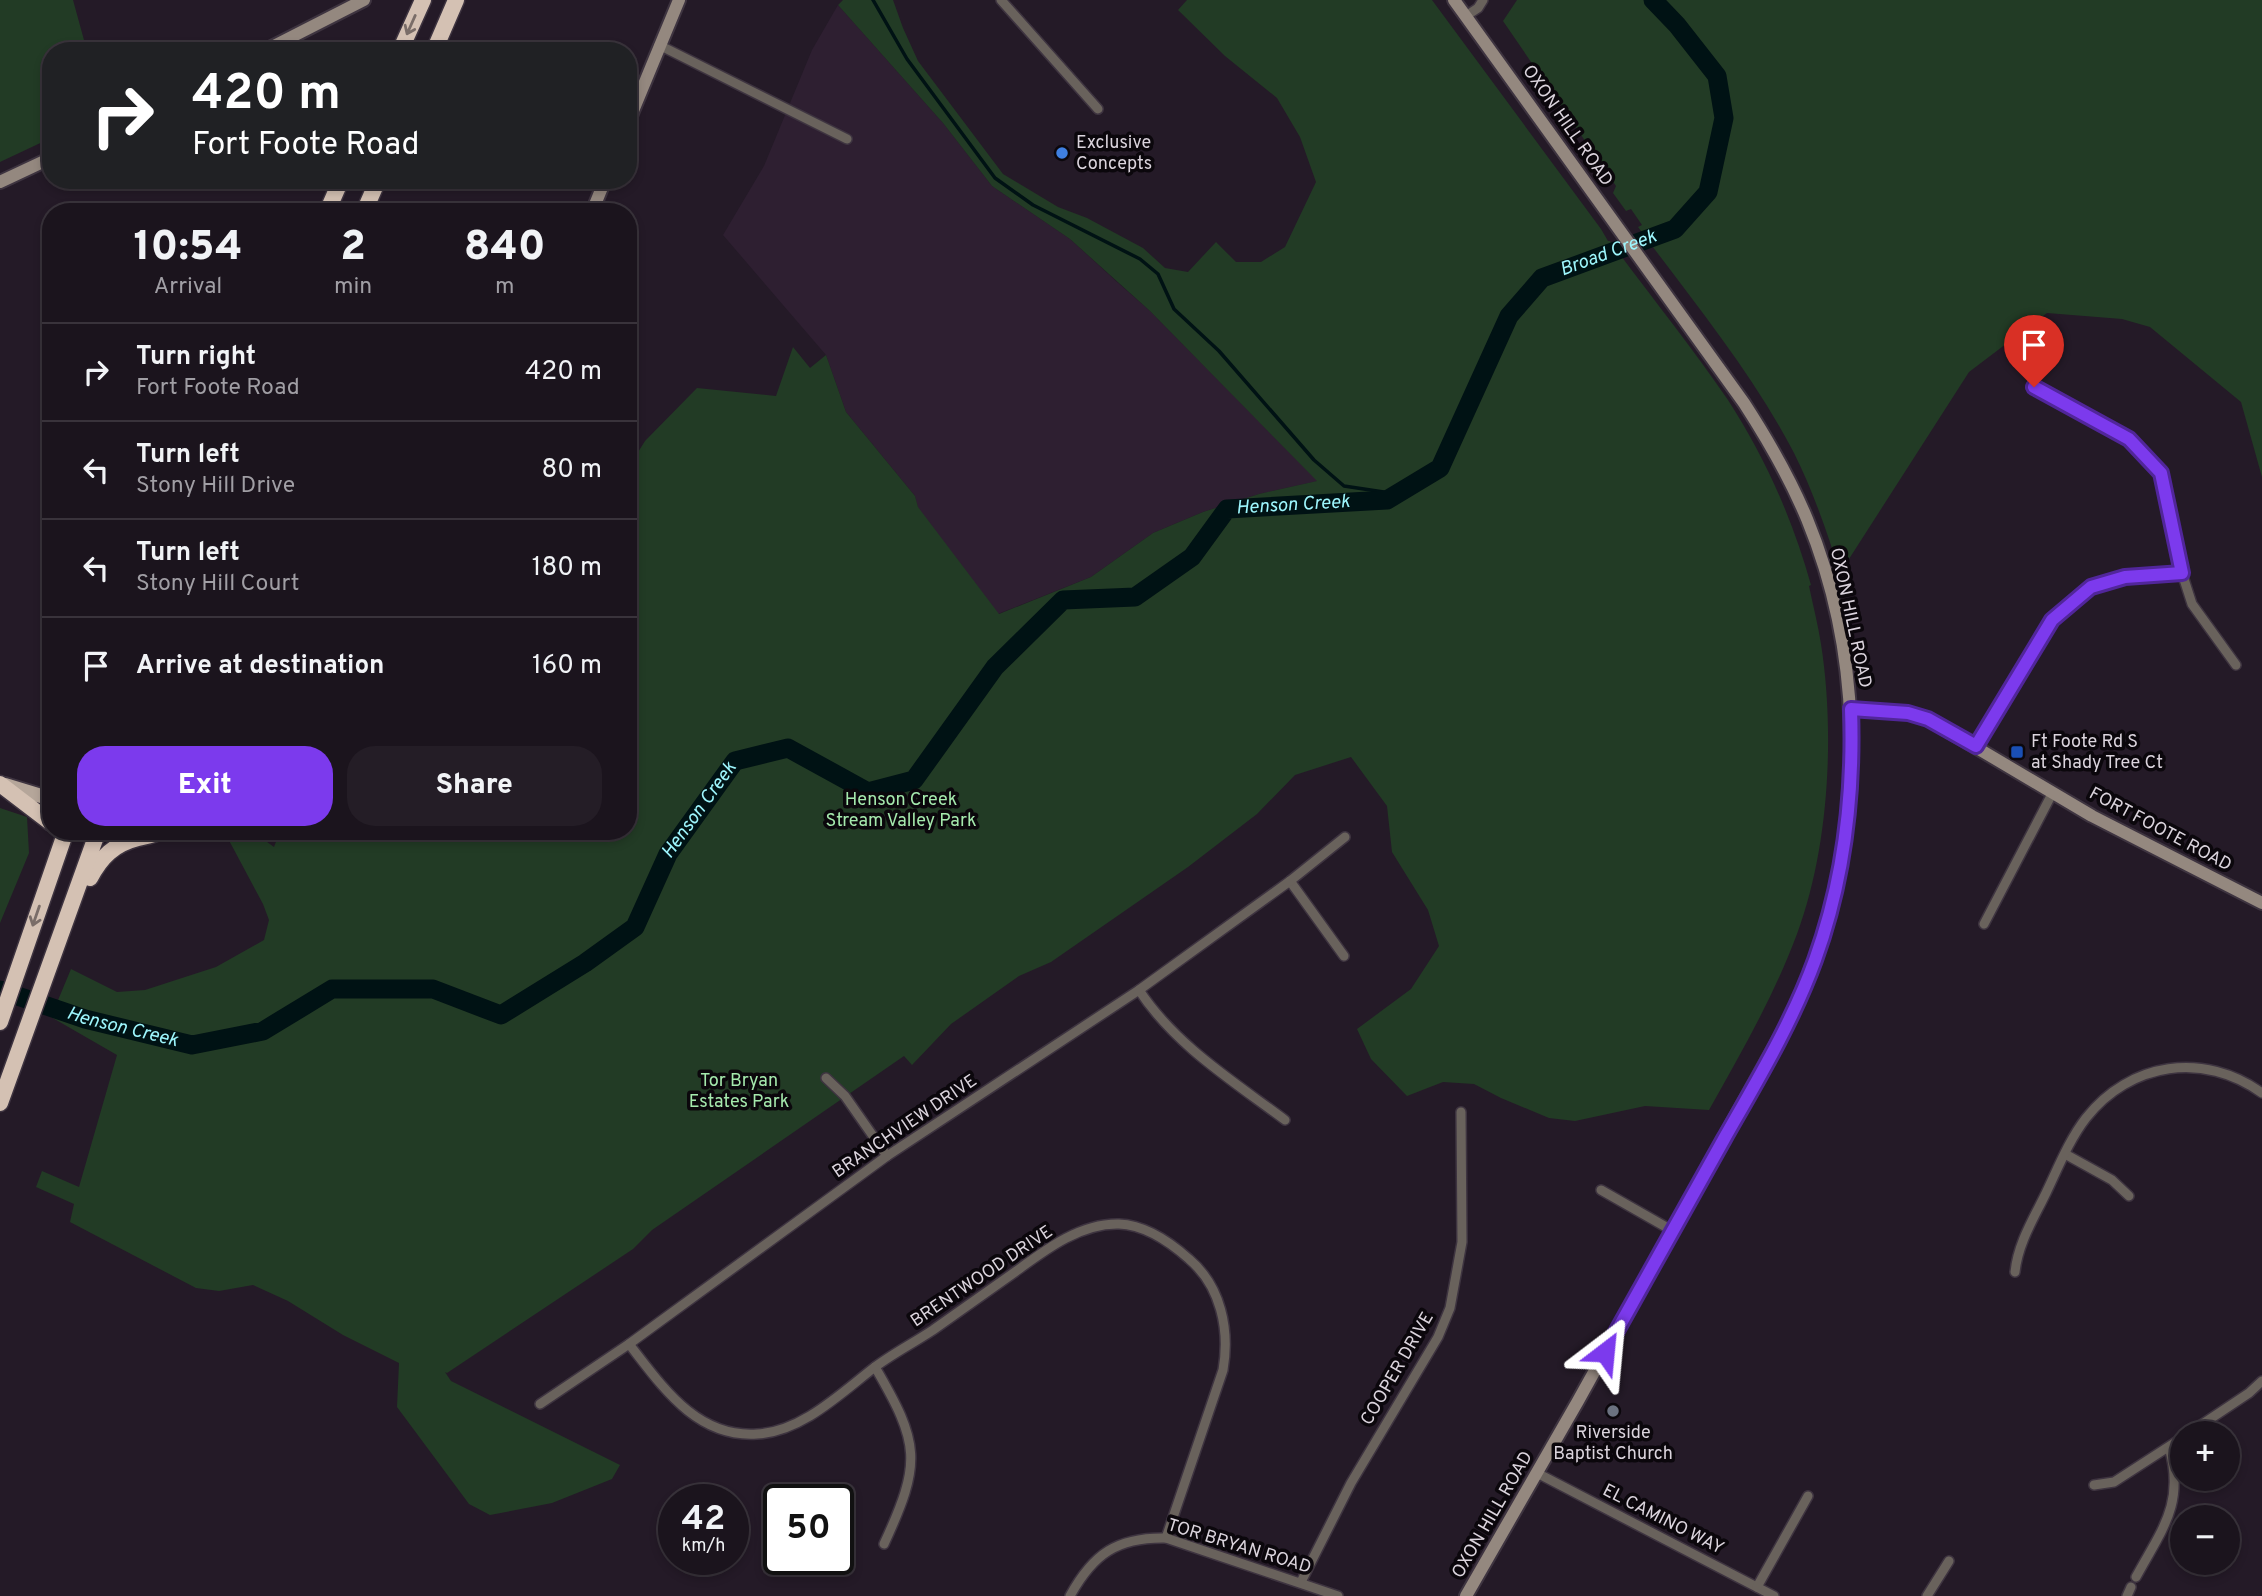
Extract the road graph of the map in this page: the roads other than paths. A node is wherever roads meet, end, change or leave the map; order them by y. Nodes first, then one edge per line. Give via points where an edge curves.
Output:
1 (364, 0) edge
2 (423, 0) edge
3 (456, 0) edge
4 (679, 0) edge
5 (1002, 0) edge
6 (1454, 0) edge
7 (1483, 0) edge
8 (1466, 16) junction
9 (282, 42) edge
10 (404, 42) edge
11 (438, 42) edge
12 (659, 45) junction
13 (637, 100) edge
14 (1098, 109) dead end
15 (847, 139) dead end
16 (42, 162) edge
17 (0, 183) edge
18 (2034, 387) dead end
19 (2182, 573) junction
20 (2236, 665) dead end
21 (1851, 709) junction
22 (1976, 746) junction
23 (0, 784) edge
24 (2053, 792) junction
25 (42, 796) edge
26 (42, 816) edge
27 (1345, 837) dead end
28 (56, 840) edge
29 (63, 840) edge
30 (95, 840) edge
31 (136, 840) edge
32 (57, 855) junction
33 (1290, 881) junction
34 (2262, 903) edge
35 (67, 916) junction
36 (1984, 924) dead end
37 (1344, 956) dead end
38 (1139, 989) junction
39 (2, 1017) edge
40 (826, 1078) dead end
41 (2262, 1093) edge
42 (0, 1104) edge
43 (1461, 1112) dead end
44 (1285, 1120) dead end
45 (2065, 1154) junction
46 (887, 1156) junction
47 (1601, 1190) dead end
48 (2129, 1196) dead end
49 (1673, 1231) junction
50 (2015, 1272) dead end
51 (629, 1344) junction
52 (875, 1367) junction
53 (2262, 1381) edge
54 (540, 1404) dead end
55 (2207, 1421) edge
56 (2169, 1447) joint
57 (1537, 1473) junction
58 (2094, 1485) dead end
59 (1808, 1496) dead end
60 (1166, 1538) junction
61 (884, 1544) dead end
62 (1949, 1561) dead end
63 (2136, 1577) dead end
64 (1301, 1582) junction
65 (1757, 1587) junction
66 (1070, 1596) edge
67 (1338, 1596) edge
68 (1466, 1596) edge
69 (1774, 1596) edge
70 (1927, 1596) edge

1 - 9 main road
2 -> 10 highway
3 - 11 highway
4 - 12 main road
5 - 14 street
6 - 8 main road, OXON HILL ROAD
7 - 8 street
8 - 21 main road, OXON HILL ROAD via 1744,403 1778,458 1822,559 1844,654
12 - 13 main road
12 - 15 street
16 - 17 main road
18 - 19 street via 2129,439 2161,473
19 - 20 street via 2192,604
19 - 22 street via 2125,577 2091,587 2052,620
21 - 22 main road, FORT FOOTE ROAD via 1908,713
21 - 49 main road, OXON HILL ROAD via 1845,839 1814,962 1772,1054
22 - 24 main road, FORT FOOTE ROAD
23 - 25 main road
23 - 26 highway
24 - 34 main road, FORT FOOTE ROAD
24 - 36 street
27 - 33 street, BRANCHVIEW DRIVE
28 - 32 highway
29 - 32 highway
30 - 35 highway
31 - 35 highway via 106,853
32 -> 39 highway
33 - 37 street
33 - 38 street, BRANCHVIEW DRIVE
35 - 42 highway
38 - 44 street via 1174,1033
38 - 46 street, BRANCHVIEW DRIVE
40 - 46 street via 845,1096
41 - 45 street via 2206,1069 2184,1067 2150,1073 2101,1101 2077,1130
43 - 64 street, COOPER DRIVE via 1462,1242 1448,1314 1351,1483
45 - 48 street via 2112,1180
45 - 50 street via 2024,1238
46 - 51 street, BRANCHVIEW DRIVE
47 - 49 street
49 - 57 main road, OXON HILL ROAD
51 - 52 street, BRENTWOOD DRIVE via 689,1412 707,1424 744,1434 780,1431 795,1424
51 - 54 street, BRANCHVIEW DRIVE
52 - 60 street, BRENTWOOD DRIVE via 1080,1231 1118,1224 1156,1235 1192,1261 1207,1279 1225,1325 1226,1350 1217,1390
52 - 61 street via 906,1424 912,1445 907,1486
53 - 55 street
56 - 58 street via 2114,1482
56 - 63 street via 2175,1473 2174,1500
57 - 65 street, EL CAMINO WAY
57 - 68 main road, OXON HILL ROAD
59 - 65 street
60 - 64 street, TOR BRYAN ROAD
60 - 66 street, TOR BRYAN ROAD via 1135,1539 1108,1549 1086,1570
62 - 70 street
64 - 67 street, TOR BRYAN ROAD
65 - 69 street, EL CAMINO WAY

